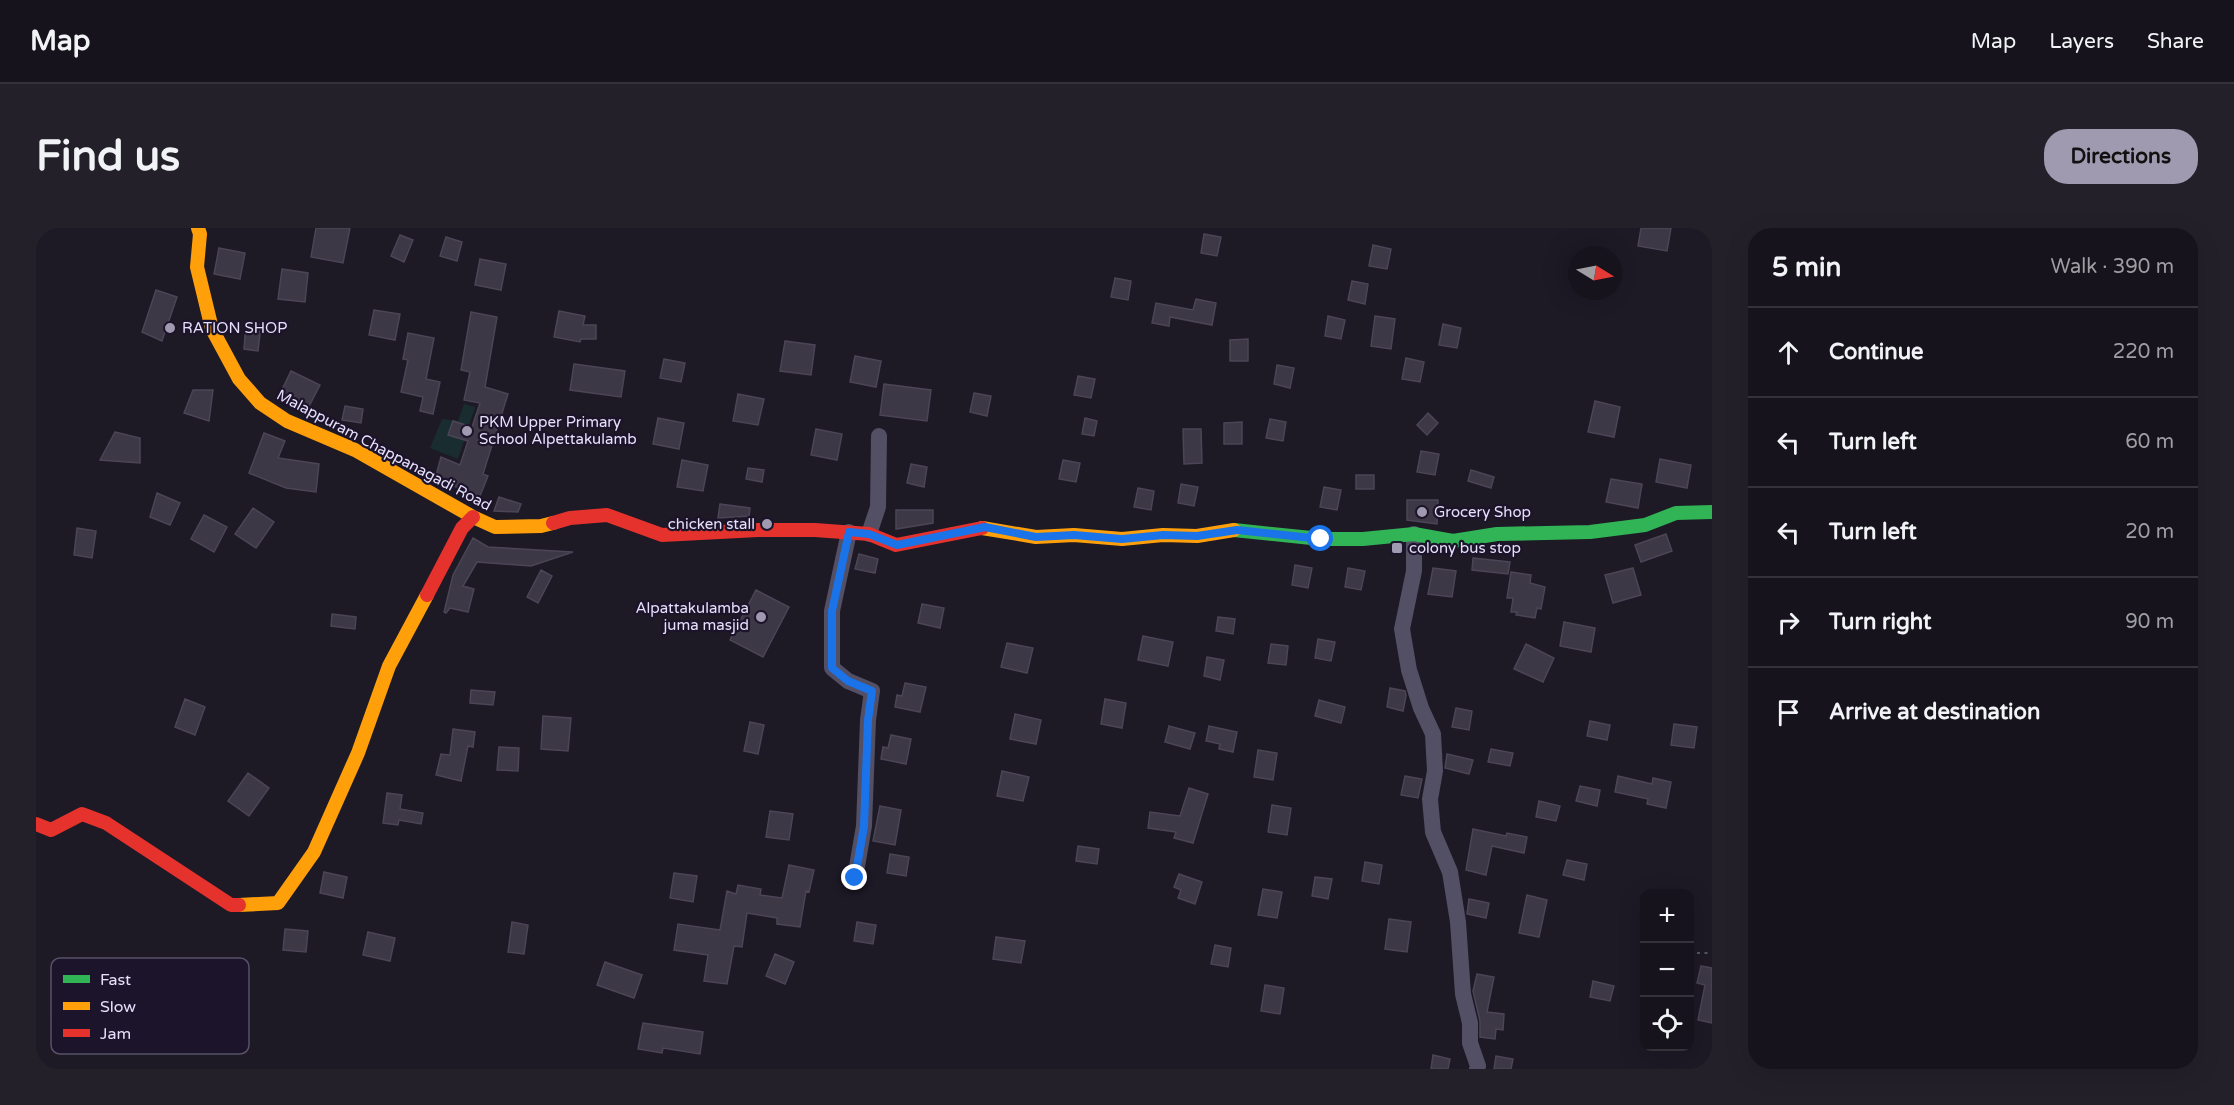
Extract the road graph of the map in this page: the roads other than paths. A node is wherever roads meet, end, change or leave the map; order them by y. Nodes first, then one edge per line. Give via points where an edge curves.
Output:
1 (198, 228) edge
2 (879, 436) dead end
3 (1712, 512) edge
4 (473, 517) junction
5 (849, 532) junction
6 (869, 534) junction
7 (1414, 534) junction
8 (36, 824) edge
9 (855, 878) dead end
10 (1477, 1069) edge

1 - 4 street, Malappuram Chappanagadi Road via 197,267 212,329 239,379 260,403 287,422 356,450
2 - 6 street via 878,507
3 - 7 street, Malappuram Chappanagadi Road via 1676,513 1645,525 1590,532 1497,534 1453,541
4 - 5 street, Malappuram Chappanagadi Road via 495,527 541,526 570,518 607,515 662,535 758,530
4 - 8 street via 462,528 389,666 358,753 314,852 278,903 231,905 106,823 81,814 51,830
5 - 6 street, Malappuram Chappanagadi Road
5 - 9 street via 832,611 832,668 848,681 872,691 864,826
6 - 7 street, Malappuram Chappanagadi Road via 897,545 985,527 1036,537 1122,539 1237,530 1321,539
7 - 10 street via 1414,572 1402,629 1409,670 1433,734 1432,832 1450,872 1463,994

